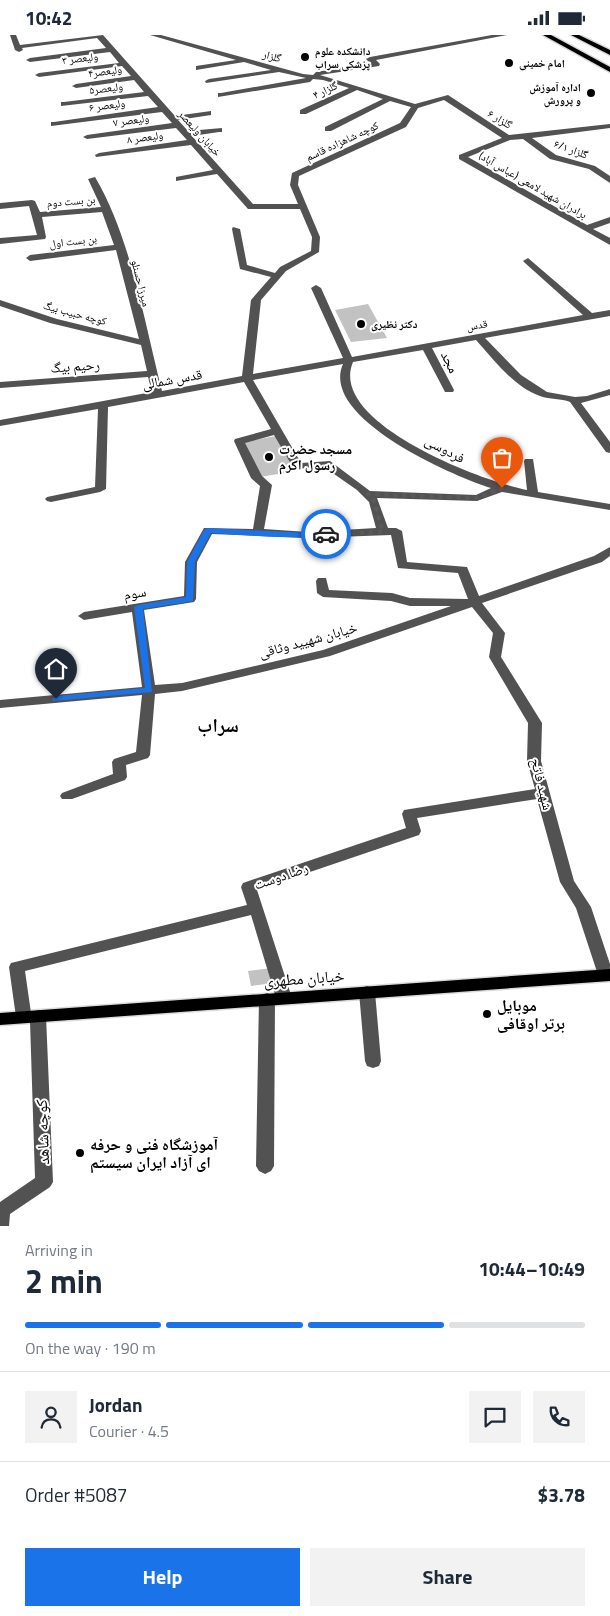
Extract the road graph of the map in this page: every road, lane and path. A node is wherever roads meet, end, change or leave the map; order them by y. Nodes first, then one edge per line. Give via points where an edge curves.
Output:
1 (13, 35) edge
2 (153, 35) edge
3 (504, 35) edge
4 (546, 35) edge
5 (574, 35) edge
6 (99, 36) edge
7 (111, 50) junction
8 (610, 53) edge
9 (30, 60) dead end
10 (245, 60) junction
11 (124, 64) junction
12 (199, 68) dead end
13 (280, 70) junction
14 (610, 70) edge
15 (39, 75) dead end
16 (303, 76) junction
17 (136, 77) junction
18 (321, 78) junction
19 (209, 81) dead end
20 (76, 86) dead end
21 (356, 88) junction
22 (150, 93) junction
23 (222, 95) dead end
24 (390, 98) junction
25 (64, 104) dead end
26 (415, 105) junction
27 (164, 109) junction
28 (303, 112) dead end
29 (208, 113) dead end
30 (175, 122) junction
31 (54, 123) dead end
32 (610, 125) edge
33 (328, 129) dead end
34 (219, 130) dead end
35 (186, 134) junction
36 (525, 136) junction
37 (87, 137) dead end
38 (508, 138) junction
39 (193, 142) junction
40 (99, 155) dead end
41 (219, 171) junction
42 (92, 179) dead end
43 (179, 179) dead end
44 (610, 181) edge
45 (0, 206) edge
46 (302, 206) junction
47 (107, 209) junction
48 (37, 215) junction
49 (610, 221) edge
50 (587, 228) junction
51 (236, 229) dead end
52 (0, 241) edge
53 (610, 241) edge
54 (119, 247) junction
55 (30, 258) dead end
56 (528, 261) dead end
57 (277, 276) junction
58 (316, 289) dead end
59 (1, 305) edge
60 (610, 313) edge
61 (591, 317) junction
62 (478, 337) junction
63 (144, 343) junction
64 (427, 347) junction
65 (349, 361) junction
66 (152, 373) junction
67 (247, 379) junction
68 (0, 385) edge
69 (449, 390) dead end
70 (610, 391) edge
71 (158, 395) junction
72 (574, 400) junction
73 (103, 405) junction
74 (0, 423) edge
75 (276, 431) junction
76 (610, 450) edge
77 (529, 461) dead end
78 (502, 488) junction
79 (368, 494) junction
80 (534, 494) junction
81 (51, 499) dead end
82 (610, 507) edge
83 (383, 532) junction
84 (258, 533) junction
85 (610, 551) edge
86 (322, 581) dead end
87 (475, 602) junction
88 (138, 607) junction
89 (84, 616) dead end
90 (149, 690) junction
91 (0, 704) edge
92 (543, 793) junction
93 (67, 796) dead end
94 (256, 908) junction
95 (608, 975) edge
96 (368, 992) junction
97 (276, 999) junction
98 (31, 1017) junction
99 (0, 1019) edge
100 (373, 1061) dead end
101 (265, 1166) dead end
102 (0, 1226) edge

1 - 6 street via 21,48
2 - 10 street, گلزار
3 - 16 street via 370,59 376,64
4 - 14 main road
5 - 8 main road
6 - 7 street, خیابان ولیعصر
7 - 9 street
7 - 11 street, خیابان ولیعصر
10 - 12 street
10 - 13 street, گلزار
11 - 15 street, ولیعصر ۳
11 - 17 street, خیابان ولیعصر
13 - 16 street, گلزار
13 - 19 street
16 - 18 street, گلزار
17 - 20 street, ولیعصر۴
17 - 22 street, خیابان ولیعصر
18 - 21 street, گلزار
18 - 23 street
21 - 24 street, گلزار
21 - 28 street, گلزار ۴
22 - 25 street, ولیعصر۵
22 - 27 street, خیابان ولیعصر
24 - 26 street, گلزار
24 - 33 street
26 - 38 street, گلزار ۶ via 445,97
26 - 46 street, کوچه شاهزاده قاسم via 403,125 295,175 294,185
27 - 30 street, خیابان ولیعصر
27 - 31 street, ولیعصر ۶
29 - 30 street, ولیعصر ۷
30 - 35 street, خیابان ولیعصر
30 - 37 street, ولیعصر ۷
32 - 36 street, گلزار ۶
34 - 35 street
35 - 39 street, خیابان ولیعصر
36 - 38 street, گلزار ۶
36 - 44 street, گلزار ۶/۱ via 552,157 597,170
38 - 50 street, برادران شهید لامعی (عباس آباد) via 462,157
39 - 40 street, ولیعصر ۸
39 - 41 street, خیابان ولیعصر
41 - 43 street
41 - 46 street, خیابان ولیعصر via 251,207
42 - 47 street, میرزا حسنلو
45 - 48 street, بن بست دوم via 32,203
46 - 57 street, کوچه شاهزاده قاسم via 316,237 315,252 283,269
47 - 48 street, بن بست دوم
47 - 54 street, میرزا حسنلو
48 - 52 street, بن بست دوم via 42,237
49 - 50 street
50 - 53 street, برادران شهید لامعی (عباس آباد)
51 - 57 street via 243,267
54 - 55 street, بن بست اول
54 - 63 street, میرزا حسنلو
56 - 61 street
57 - 67 street, کوچه شاهزاده قاسم via 256,300
58 - 65 street
59 - 63 street, کوچه حبیب بیگ
60 - 61 street, قدس
61 - 62 street, قدس
62 - 64 street, قدس
62 - 72 street via 523,381 543,394
63 - 66 street, میرزا حسنلو
64 - 65 street, قدس
64 - 69 street, مجد
65 - 67 street, قدس شمالی
65 - 78 street, فردوسی via 344,375 346,388 360,409 375,423 458,474
66 - 68 street, رحیم بیگ
66 - 71 street, میرزا حسنلو
67 - 71 street, قدس شمالی
67 - 75 street
70 - 72 street
71 - 73 street, قدس شمالی
72 - 76 street
73 - 74 street, قدس شمالی
73 - 81 street via 100,489
75 - 79 street via 298,467 326,463
75 - 84 street via 239,441 257,478 266,485
77 - 80 street
78 - 79 street via 477,498
78 - 80 street, فردوسی
79 - 83 street via 374,501
80 - 82 street, فردوسی
83 - 84 street
83 - 87 street, شهید فاتح via 396,531 402,565 463,570
84 - 88 street, سوم via 208,530 191,562 190,599
85 - 87 street, خیابان شهیید وثاقی via 598,559
86 - 87 street via 323,593 392,597 410,602
87 - 90 street, خیابان شهیید وثاقی via 326,653 182,687
87 - 92 street, شهید فاتح via 499,633 495,657 534,723 534,761
88 - 89 street, سوم
88 - 90 street
90 - 91 street, خیابان شهیید وثاقی
90 - 93 street via 143,755 119,762 120,777
92 - 94 street, رضا دوست via 409,814 414,831 248,887
92 - 95 street, شهید فاتح via 567,882 583,907
94 - 97 street
94 - 98 street, رضا دوست via 18,967
95 - 96 main road, خیابان مطهری
96 - 97 main road, خیابان مطهری
96 - 100 street
97 - 98 main road, خیابان مطهری
97 - 101 street
98 - 99 main road, خیابان مطهری
98 - 102 street, کوچه شاهد via 44,1182 2,1210

